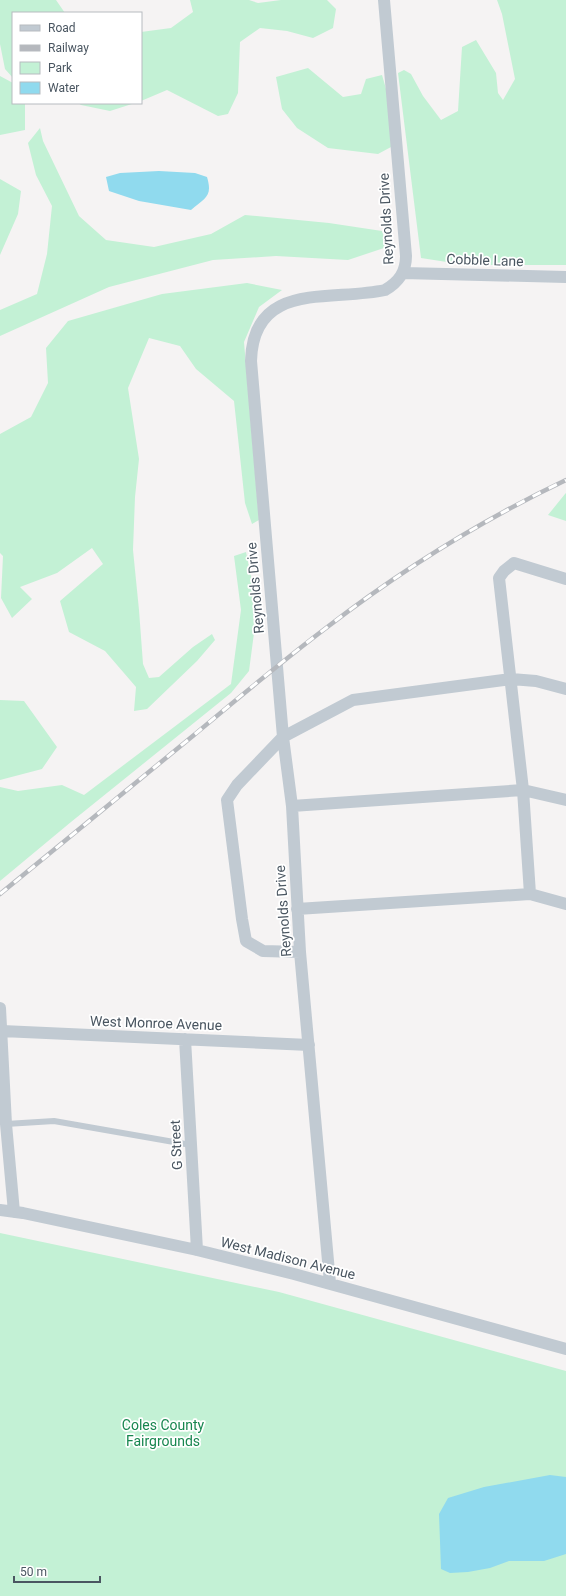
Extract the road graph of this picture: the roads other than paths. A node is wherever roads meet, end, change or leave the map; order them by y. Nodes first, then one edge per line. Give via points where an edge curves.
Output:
1 (384, 0) edge
2 (403, 273) junction
3 (566, 277) edge
4 (566, 579) edge
5 (511, 679) junction
6 (566, 689) edge
7 (283, 737) junction
8 (523, 790) junction
9 (566, 800) edge
10 (292, 806) junction
11 (530, 894) junction
12 (566, 904) edge
13 (297, 909) junction
14 (300, 952) junction
15 (0, 1008) edge
16 (2, 1031) junction
17 (186, 1039) junction
18 (309, 1045) junction
19 (6, 1124) junction
20 (191, 1145) junction
21 (0, 1210) edge
22 (14, 1212) junction
23 (197, 1250) junction
24 (330, 1283) junction
25 (566, 1348) edge

1 - 2 street, Reynolds Drive via 406,256
2 - 3 street, Cobble Lane
2 - 7 street, Reynolds Drive via 394,285 385,290 289,301 268,314 254,336 251,361
4 - 5 street via 514,563 499,578
5 - 6 street via 536,681
5 - 7 street via 353,700
5 - 8 street
7 - 10 street, Reynolds Drive
7 - 14 street via 238,785 228,800 246,941 263,951
8 - 9 street
8 - 10 street
8 - 11 street
10 - 13 street, Reynolds Drive
11 - 12 street
11 - 13 street
13 - 14 street, Reynolds Drive
14 - 18 street, Reynolds Drive
15 - 16 street
16 - 17 street, West Monroe Avenue
16 - 19 street
17 - 18 street, West Monroe Avenue
17 - 20 street, G Street
18 - 24 street, Reynolds Drive
19 - 20 lane via 54,1121
19 - 22 street
20 - 23 street, G Street
21 - 22 street, West Madison Avenue
22 - 23 street, West Madison Avenue
23 - 24 street, West Madison Avenue
24 - 25 street, West Madison Avenue

